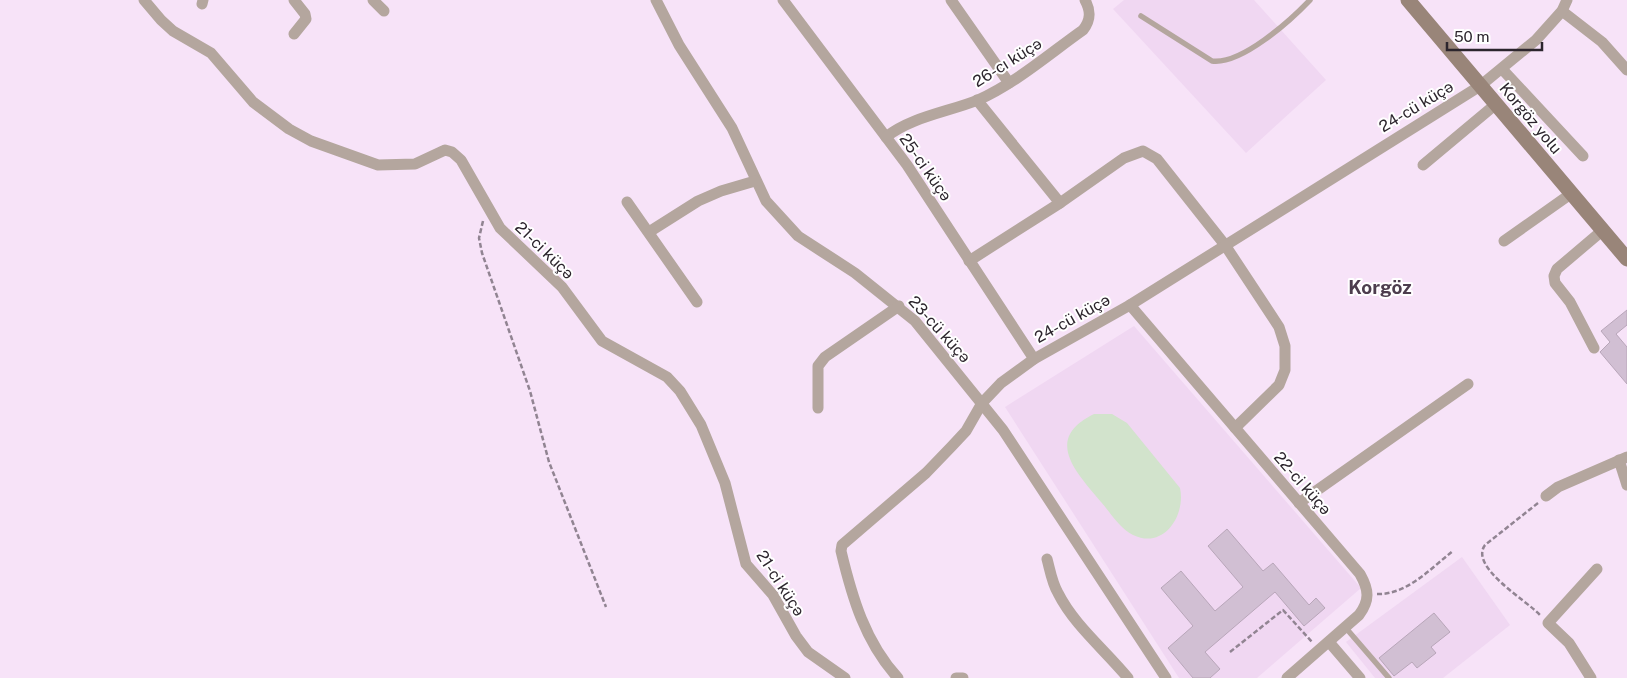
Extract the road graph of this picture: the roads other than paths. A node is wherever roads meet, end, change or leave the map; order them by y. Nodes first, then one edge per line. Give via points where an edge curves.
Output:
1 (144, 0) edge
2 (294, 0) edge
3 (373, 0) edge
4 (656, 0) edge
5 (783, 0) edge
6 (951, 0) edge
7 (1085, 0) edge
8 (1310, 0) edge
9 (1408, 0) edge
10 (1567, 0) edge
11 (384, 11) dead end
12 (1562, 11) junction
13 (1141, 16) dead end
14 (294, 34) dead end
15 (1502, 69) junction
16 (1627, 70) edge
17 (1009, 83) junction
18 (1480, 86) junction
19 (977, 100) junction
20 (1496, 104) junction
21 (886, 137) junction
22 (1583, 156) dead end
23 (1423, 165) dead end
24 (755, 181) junction
25 (1572, 193) junction
26 (627, 202) dead end
27 (1060, 203) junction
28 (1603, 230) junction
29 (649, 232) junction
30 (1504, 241) dead end
31 (1225, 245) junction
32 (1627, 259) edge
33 (969, 261) junction
34 (697, 302) dead end
35 (1130, 305) junction
36 (898, 306) junction
37 (1594, 348) dead end
38 (1034, 359) junction
39 (1468, 384) dead end
40 (982, 403) junction
41 (818, 408) dead end
42 (1235, 428) junction
43 (1623, 459) edge
44 (1627, 485) edge
45 (1546, 496) road end
46 (1299, 503) junction
47 (1047, 559) dead end
48 (1597, 569) dead end
49 (1345, 627) junction
50 (1329, 642) junction
51 (845, 678) edge
52 (898, 678) edge
53 (956, 678) edge
54 (963, 678) edge
55 (1128, 678) edge
56 (1166, 678) edge
57 (1287, 678) edge
58 (1360, 678) edge
59 (1389, 678) edge
60 (1591, 678) edge

1 - 51 street, 21-ci küçə via 173,31 210,53 253,102 311,141 378,165 415,164 445,150 461,160 509,239 562,287 602,341 667,377 680,391 701,424 725,483 746,564 772,595 808,652
2 - 14 street via 306,19
3 - 11 street
4 - 24 street, 23-cü küçə via 679,45 732,128
5 - 21 street, 25-ci küçə
6 - 17 street
7 - 17 street, 26-cı küçə via 1090,15 1083,30
8 - 13 lane via 1280,29 1233,58 1220,62 1212,61
9 - 18 main road, Korgöz yolu
10 - 12 street, 24-cü küçə
12 - 15 street, 24-cü küçə via 1536,40
12 - 16 street via 1602,42
15 - 18 street, 24-cü küçə
15 - 22 street
17 - 19 street, 26-cı küçə
18 - 20 main road, Korgöz yolu
18 - 31 street, 24-cü küçə
19 - 21 street, 26-cı küçə via 903,126
19 - 27 street
20 - 23 street
20 - 25 main road, Korgöz yolu
21 - 33 street, 25-ci küçə
24 - 29 street via 721,190 698,201
24 - 36 street, 23-cü küçə via 766,201 798,236
25 - 28 main road, Korgöz yolu
25 - 30 street
26 - 29 street
27 - 31 street via 1124,158 1142,151 1156,159
27 - 33 street
28 - 32 main road, Korgöz yolu
28 - 37 street via 1557,269 1554,276 1554,283 1578,315
29 - 34 street
31 - 35 street, 24-cü küçə
31 - 42 street via 1278,327 1285,346 1285,370 1279,385
33 - 38 street, 25-ci küçə
35 - 38 street, 24-cü küçə
35 - 42 street, 22-ci küçə
36 - 40 street, 23-cü küçə via 915,321
36 - 41 street via 818,366
38 - 40 street, 24-cü küçə via 1001,383
39 - 46 street
40 - 52 street, 24-cü küçə via 966,431 926,473 842,545 854,602 873,644
40 - 56 street, 23-cü küçə via 1009,438
42 - 46 street, 22-ci küçə
43 - 44 street
43 - 45 street via 1558,487
46 - 49 street, 22-ci küçə via 1360,574 1368,593 1366,606
47 - 55 street via 1056,590 1074,619
48 - 60 street via 1548,623 1568,644
49 - 50 street
49 - 59 lane
50 - 57 street
50 - 58 street
53 - 54 street

